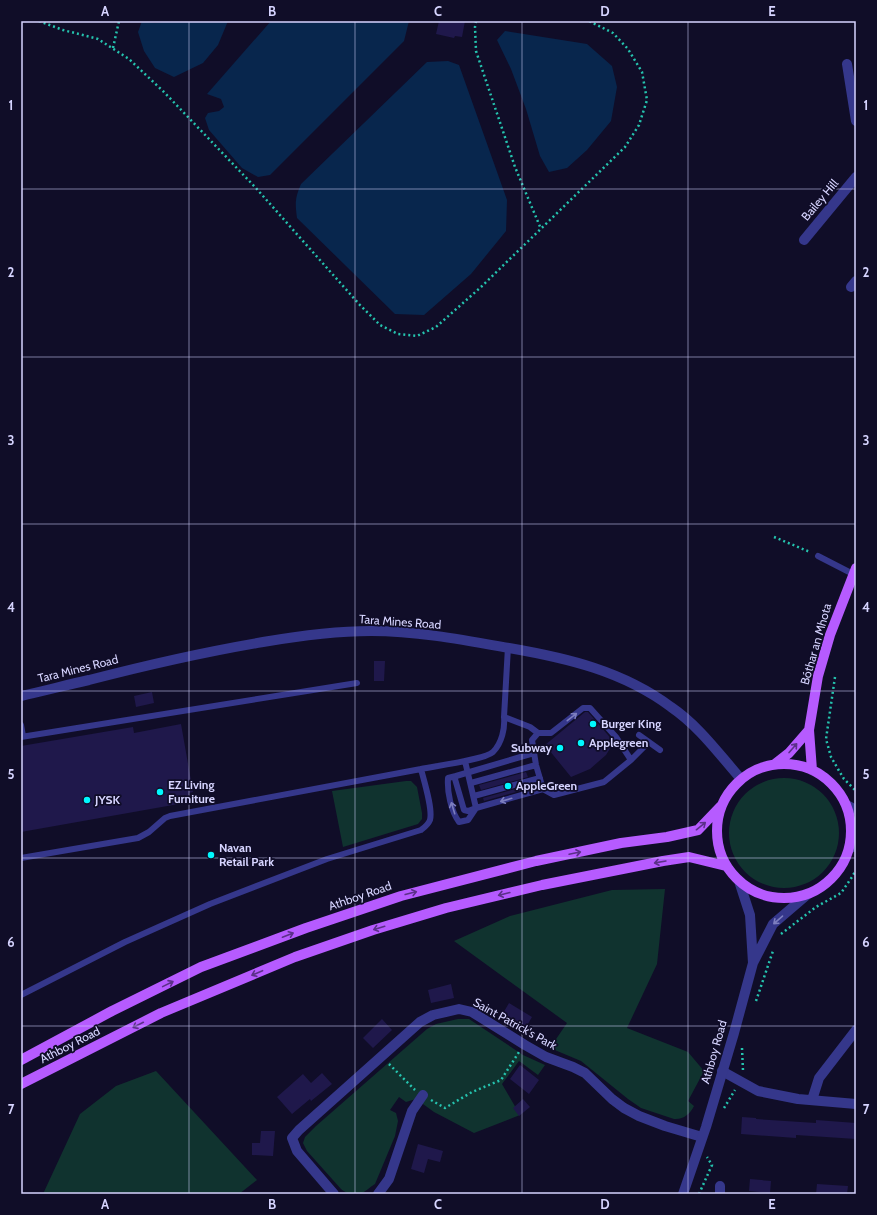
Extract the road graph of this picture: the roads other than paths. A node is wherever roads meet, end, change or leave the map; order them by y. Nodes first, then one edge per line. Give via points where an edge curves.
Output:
1 (847, 64) dead end
2 (856, 121) edge
3 (856, 178) edge
4 (804, 240) dead end
5 (818, 556) road end
6 (855, 571) edge
7 (508, 647) junction
8 (357, 682) dead end
9 (21, 696) edge
10 (504, 717) junction
11 (21, 725) edge
12 (809, 730) junction
13 (538, 733) junction
14 (639, 735) dead end
15 (22, 736) edge
16 (649, 742) junction
17 (660, 750) dead end
18 (534, 753) junction
19 (465, 760) junction
20 (631, 760) junction
21 (775, 764) junction
22 (536, 765) junction
23 (421, 769) junction
24 (812, 770) junction
25 (468, 772) junction
26 (456, 776) junction
27 (540, 778) junction
28 (741, 778) junction
29 (471, 783) junction
30 (544, 789) junction
31 (474, 796) junction
32 (721, 806) junction
33 (476, 808) junction
34 (851, 808) edge
35 (853, 847) edge
36 (21, 858) edge
37 (726, 866) junction
38 (738, 881) junction
39 (808, 894) junction
40 (753, 963) junction
41 (21, 995) edge
42 (856, 1030) edge
43 (21, 1060) edge
44 (722, 1071) junction
45 (21, 1084) edge
46 (423, 1095) road end
47 (812, 1100) junction
48 (856, 1104) edge
49 (702, 1137) junction
50 (334, 1194) edge
51 (378, 1194) edge
52 (683, 1194) edge

1 - 2 street
3 - 4 street, Bailey Hill
5 - 6 lane
6 - 12 main road, Bóthar an Mhota via 830,635 818,676
7 - 9 street, Tara Mines Road via 437,636 379,632 313,635 216,650
7 - 10 lane
7 - 28 street, Tara Mines Road via 602,670 653,694 689,720
8 - 15 lane
10 - 13 lane via 530,727
10 - 19 lane via 502,737 494,751 484,757
11 - 15 lane
21 -> 12 main road via 789,753
12 - 24 main road, Bóthar an Mhota
13 - 18 lane via 532,740
13 -> 20 lane via 551,733 583,708 590,708 616,737
14 - 16 lane
16 - 17 lane
16 - 20 lane
18 - 22 lane
18 - 25 lane
19 - 23 lane
19 - 25 lane
20 - 30 lane via 604,782 554,795
21 - 24 main road via 793,764
21 - 28 main road
22 - 27 lane
22 - 29 lane
23 - 36 lane via 170,816 138,838
23 - 41 lane via 430,809 428,824 421,830 327,859 210,904 125,942
24 - 34 main road via 825,777
25 - 26 lane
25 - 29 lane
26 - 33 lane via 464,810
33 -> 26 lane via 468,820 459,822 447,786 448,778
27 - 30 lane
27 - 31 lane
28 - 32 main road
29 - 31 lane
30 -> 33 lane
31 - 33 lane
32 - 37 main road via 716,825 718,847
43 -> 32 main road, Athboy Road via 202,967 306,928 401,896 536,861 698,830
34 - 35 main road
35 - 39 main road via 831,880
37 - 38 main road
37 -> 45 main road, Athboy Road via 689,858 656,862 446,908 373,930 295,957 161,1013
38 - 39 main road via 764,897 780,900
38 - 40 street via 750,915
39 -> 40 street via 773,924
40 - 44 street, Athboy Road
42 - 47 street via 819,1078
44 - 47 street via 758,1091
44 - 49 street, Athboy Road
46 - 51 street via 412,1111 389,1179
47 - 48 street
49 - 50 street, Saint Patrick's Park via 634,1114 612,1099 585,1073 546,1057 472,1012 459,1009 433,1015 420,1022 292,1138 297,1151
49 - 52 street, Athboy Road

